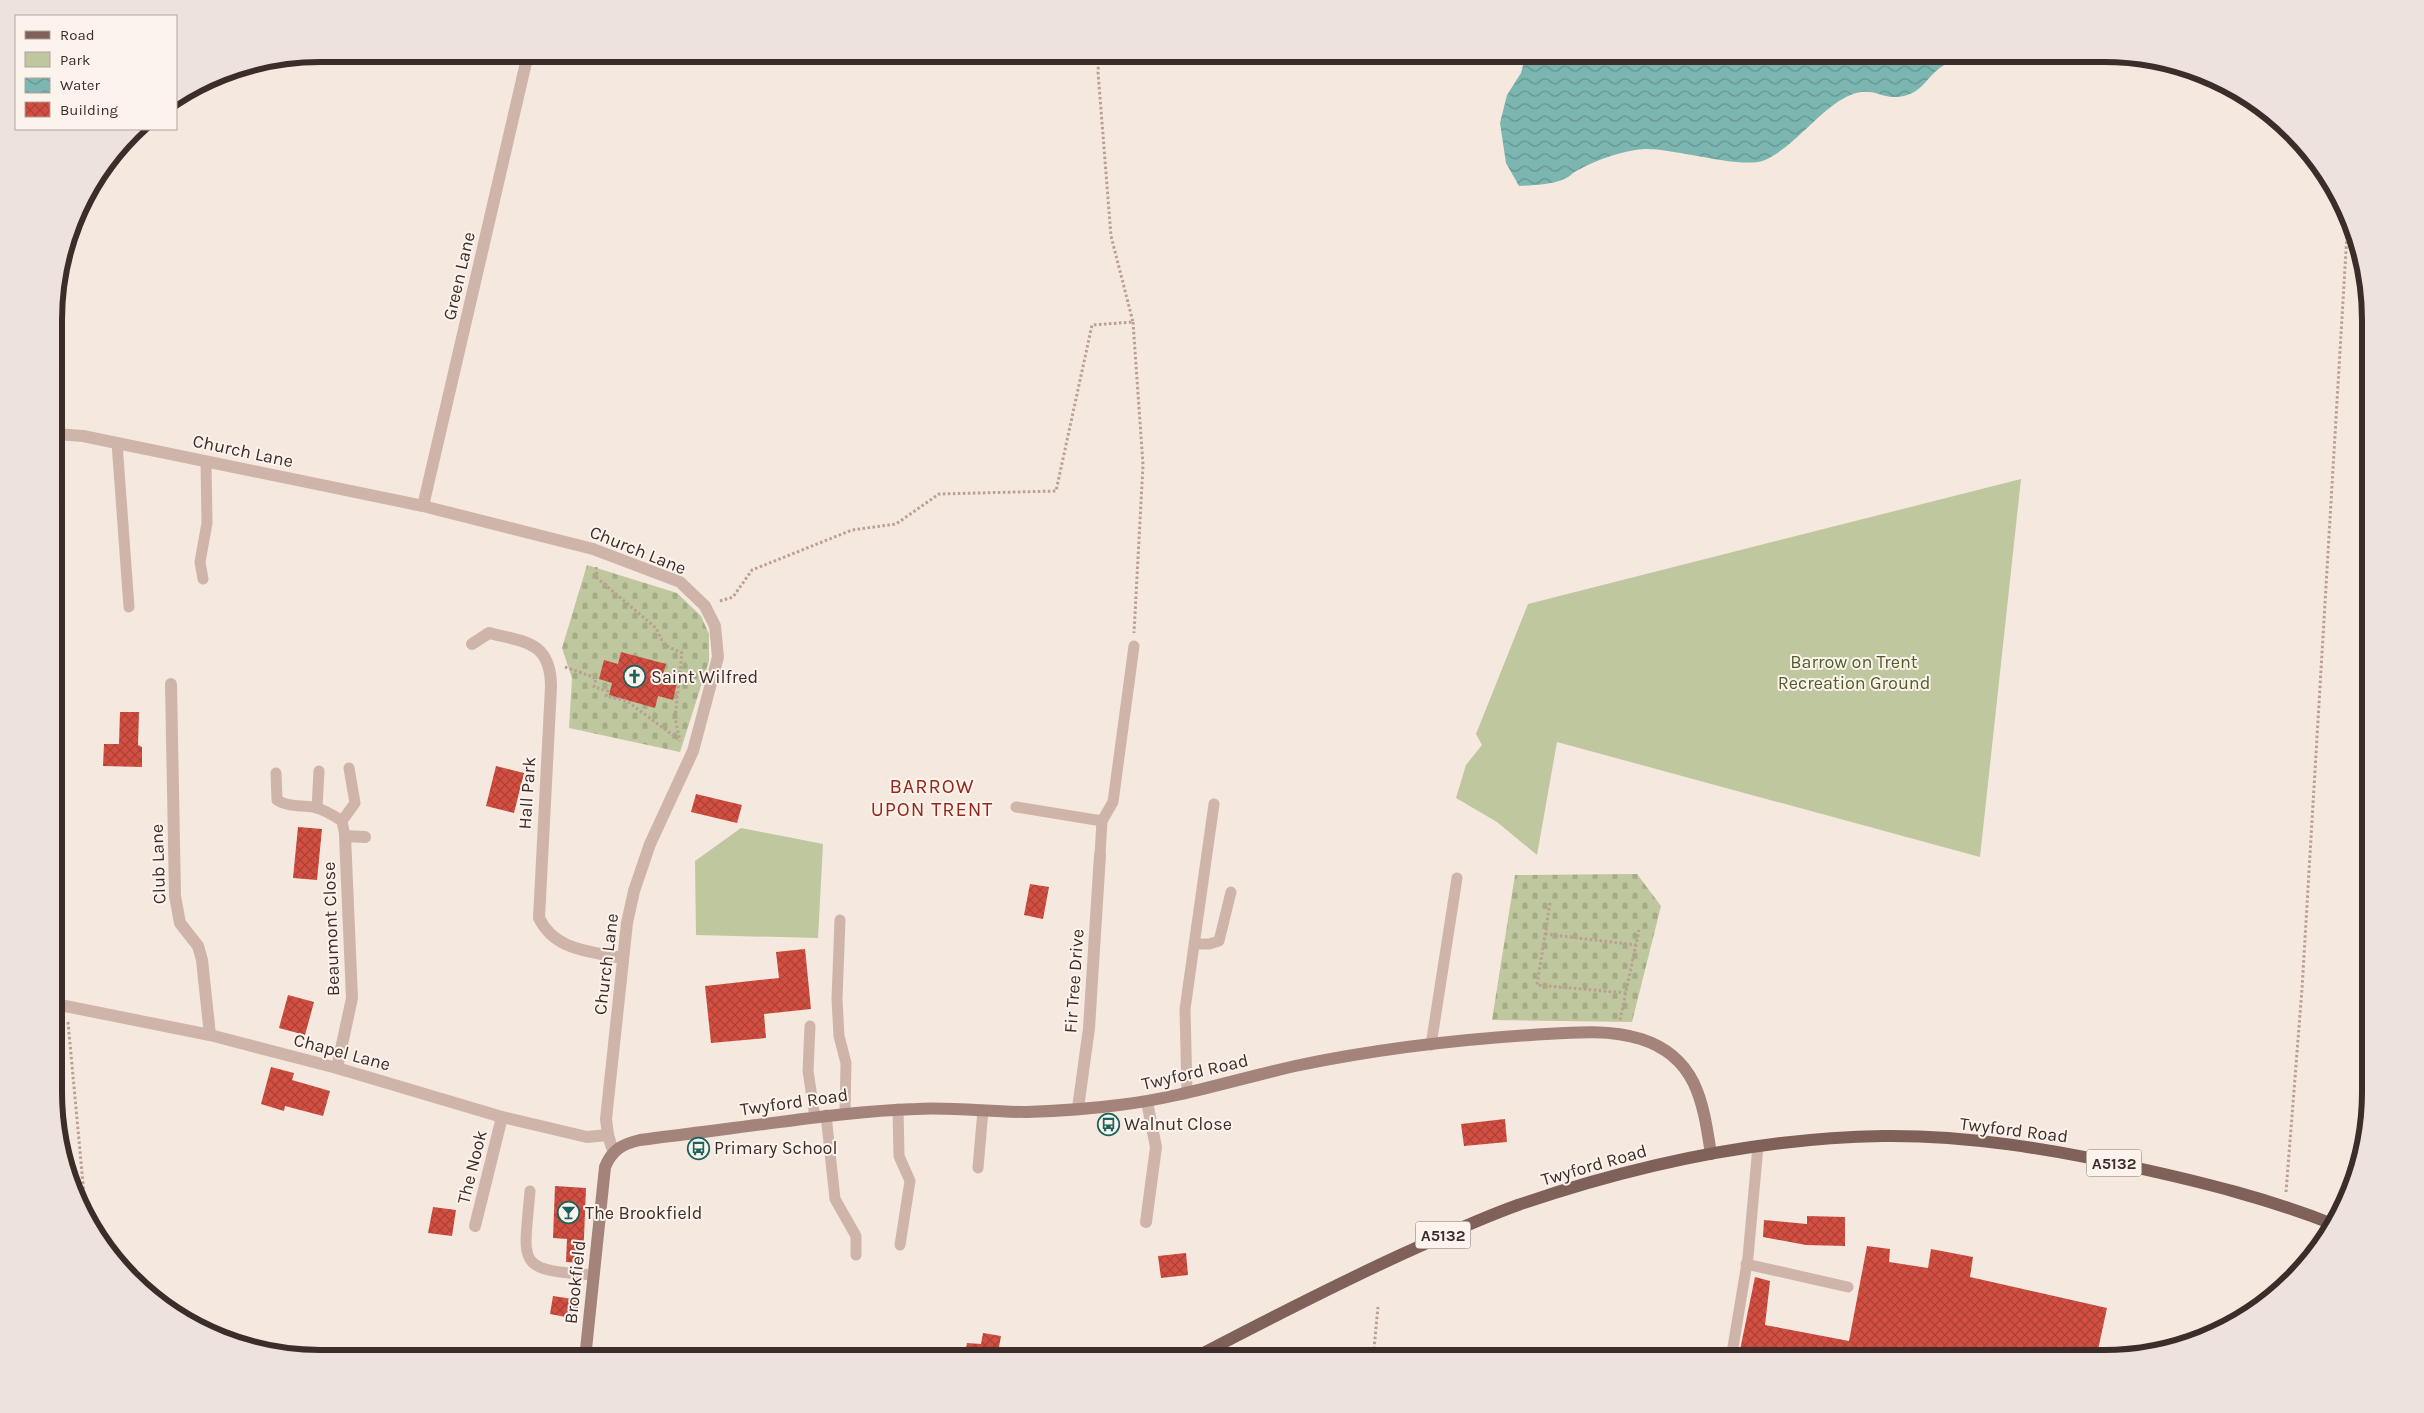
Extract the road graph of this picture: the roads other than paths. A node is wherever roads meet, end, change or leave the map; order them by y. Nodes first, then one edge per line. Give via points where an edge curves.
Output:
1 (526, 62) edge
2 (62, 434) edge
3 (117, 443) junction
4 (206, 462) junction
5 (423, 506) junction
6 (203, 579) dead end
7 (129, 607) dead end
8 (472, 644) dead end
9 (1134, 646) road end
10 (171, 684) dead end
11 (348, 768) dead end
12 (319, 771) dead end
13 (276, 773) dead end
14 (1214, 804) dead end
15 (1016, 807) dead end
16 (317, 808) junction
17 (342, 821) junction
18 (1102, 821) junction
19 (345, 836) junction
20 (365, 836) dead end
21 (1100, 855) joint
22 (1457, 878) dead end
23 (1232, 892) dead end
24 (840, 920) dead end
25 (1195, 944) junction
26 (622, 958) junction
27 (65, 1006) road end
28 (810, 1026) dead end
29 (210, 1035) junction
30 (1431, 1045) junction
31 (337, 1068) junction
32 (1187, 1092) junction
33 (1148, 1102) junction
34 (1078, 1108) junction
35 (898, 1110) junction
36 (983, 1110) junction
37 (845, 1113) junction
38 (821, 1116) junction
39 (502, 1117) junction
40 (608, 1135) junction
41 (1758, 1146) junction
42 (613, 1151) junction
43 (1711, 1154) junction
44 (978, 1168) dead end
45 (530, 1192) dead end
46 (1146, 1222) dead end
47 (2327, 1222) edge
48 (475, 1226) dead end
49 (900, 1245) dead end
50 (856, 1256) dead end
51 (1746, 1264) junction
52 (594, 1274) junction
53 (1848, 1286) dead end
54 (586, 1350) edge
55 (1210, 1350) edge
56 (1732, 1350) edge

1 - 5 street, Green Lane
2 - 3 street, Church Lane
3 - 4 street, Church Lane
3 - 7 lane
4 - 5 street, Church Lane
4 - 6 lane via 207,523 200,562
5 - 26 street, Church Lane via 593,549 680,582 705,606 715,626 718,657 692,751 650,844 634,891
8 - 26 street, Hall Park via 489,633 531,645 549,662 552,687 539,918 545,931 556,940
9 - 18 lane via 1113,802
10 - 29 street, Club Lane via 174,896 180,923 198,946 202,960
11 - 17 lane via 355,803
12 - 16 lane
13 - 16 lane via 277,800 284,804
14 - 25 lane
15 - 18 lane
16 - 17 lane
17 - 19 lane
18 - 21 lane
19 - 20 street, Beaumont Close
19 - 31 street, Beaumont Close via 352,998
21 - 34 street, Fir Tree Drive via 1089,1028
22 - 30 lane
23 - 25 lane via 1219,941
24 - 37 lane via 837,999 839,1036 846,1064
25 - 32 lane via 1186,1009
26 - 40 street, Church Lane via 606,1119
27 - 29 street, Chapel Lane
28 - 38 lane via 808,1071
29 - 31 street, Chapel Lane
30 - 32 street, Twyford Road via 1298,1066
30 - 43 street, Twyford Road via 1552,1034 1638,1038 1680,1060 1691,1075 1706,1119
31 - 39 street, Chapel Lane
32 - 33 street, Twyford Road
33 - 34 street, Twyford Road
33 - 46 street via 1156,1147
34 - 36 street, Twyford Road via 1025,1112
35 - 36 street, Twyford Road
35 - 37 street, Twyford Road
35 - 49 lane via 899,1156 910,1182
36 - 44 lane
37 - 38 street, Twyford Road
38 - 42 street, Twyford Road via 640,1140 625,1143
38 - 50 lane via 836,1199 856,1236
39 - 40 street, Chapel Lane via 587,1137
39 - 48 street, The Nook
40 - 42 street, Church Lane
41 - 43 main road, Twyford Road / A5132
41 - 47 main road, Twyford Road / A5132 via 1886,1136 1977,1141 2044,1150 2173,1176 2285,1205
41 - 51 lane
42 - 52 street, Brookfield via 605,1167
43 - 55 main road, Twyford Road / A5132 via 1638,1169 1515,1206 1359,1275
45 - 52 lane via 525,1252 531,1262 551,1272
51 - 53 lane
51 - 56 lane
52 - 54 street, Brookfield

